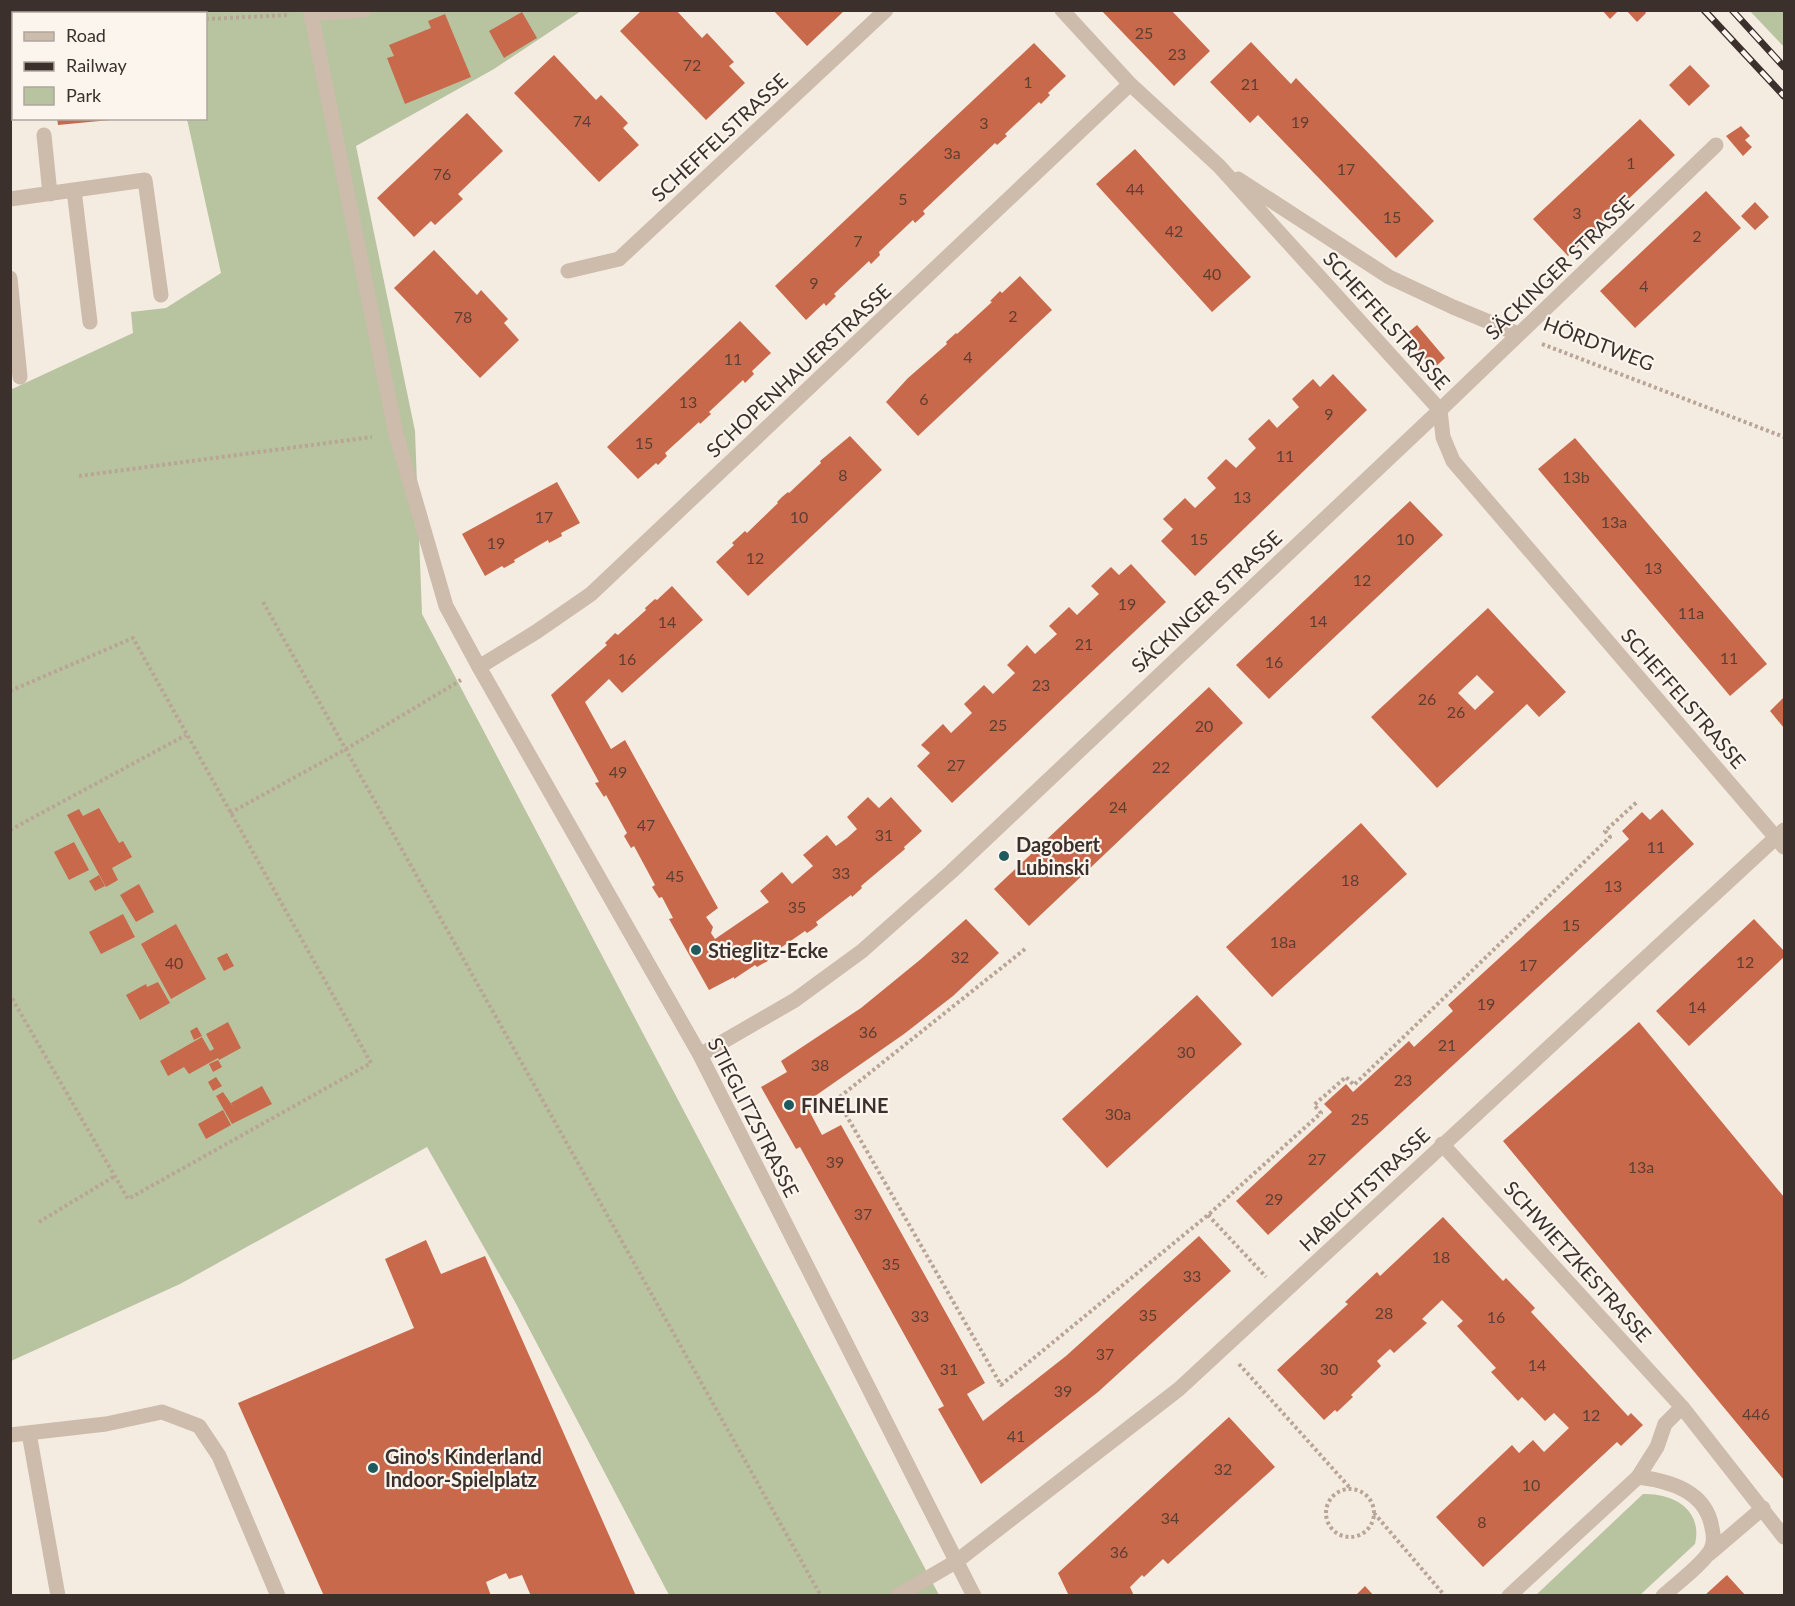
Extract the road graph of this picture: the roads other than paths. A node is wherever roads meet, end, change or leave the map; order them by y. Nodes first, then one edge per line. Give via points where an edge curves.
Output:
1 (364, 10) edge
2 (886, 10) edge
3 (1062, 10) edge
4 (1130, 84) junction
5 (44, 135) dead end
6 (1716, 145) dead end
7 (1219, 166) junction
8 (74, 190) junction
9 (50, 194) junction
10 (10, 199) edge
11 (568, 271) dead end
12 (10, 278) edge
13 (161, 295) dead end
14 (12, 303) edge
15 (90, 322) dead end
16 (1518, 334) junction
17 (20, 377) dead end
18 (1440, 410) junction
19 (479, 667) junction
20 (1782, 838) edge
21 (700, 1055) junction
22 (1442, 1144) junction
23 (1682, 1407) junction
24 (29, 1433) junction
25 (10, 1435) edge
26 (1638, 1477) junction
27 (1763, 1508) junction
28 (1785, 1536) edge
29 (1709, 1554) junction
30 (957, 1561) junction
31 (58, 1596) edge
32 (278, 1596) edge
33 (897, 1596) edge
34 (974, 1596) edge
35 (1509, 1596) edge
36 (1664, 1596) edge

1 - 19 street, STIEGLITZSTRASSE via 311,14 396,434 446,606
2 - 11 street, SCHEFFELSTRASSE via 619,259
3 - 4 street, SCHEFFELSTRASSE
4 - 7 street, SCHEFFELSTRASSE
4 - 19 street, SCHOPENHAUERSTRASSE via 591,594
5 - 9 street
6 - 16 street, SÄCKINGER STRASSE
7 - 16 street, HÖRDTWEG via 1389,277
7 - 18 street, SCHEFFELSTRASSE
8 - 9 street
8 - 13 street via 145,180
8 - 15 street
9 - 10 street
12 - 14 street
14 - 17 street
16 - 18 street, SÄCKINGER STRASSE
18 - 20 street, SCHEFFELSTRASSE via 1443,437 1453,461
18 - 21 street, SÄCKINGER STRASSE via 951,872 862,951 795,1000
19 - 21 street, STIEGLITZSTRASSE
20 - 22 street, HABICHTSTRASSE
21 - 30 street, STIEGLITZSTRASSE
22 - 23 street, SCHWIETZKESTRASSE
22 - 30 street, HABICHTSTRASSE via 1179,1389
23 - 26 street via 1665,1424 1657,1447
23 - 27 street, SCHWIETZKESTRASSE
24 - 25 street
24 - 31 street
24 - 32 street via 106,1424 162,1412 199,1426 219,1456
26 - 29 street via 1665,1481 1700,1500 1709,1512 1713,1530
26 - 35 street
27 - 28 street, SCHWIETZKESTRASSE
27 - 29 street
29 - 36 street
30 - 33 street, HABICHTSTRASSE
30 - 34 street, STIEGLITZSTRASSE

